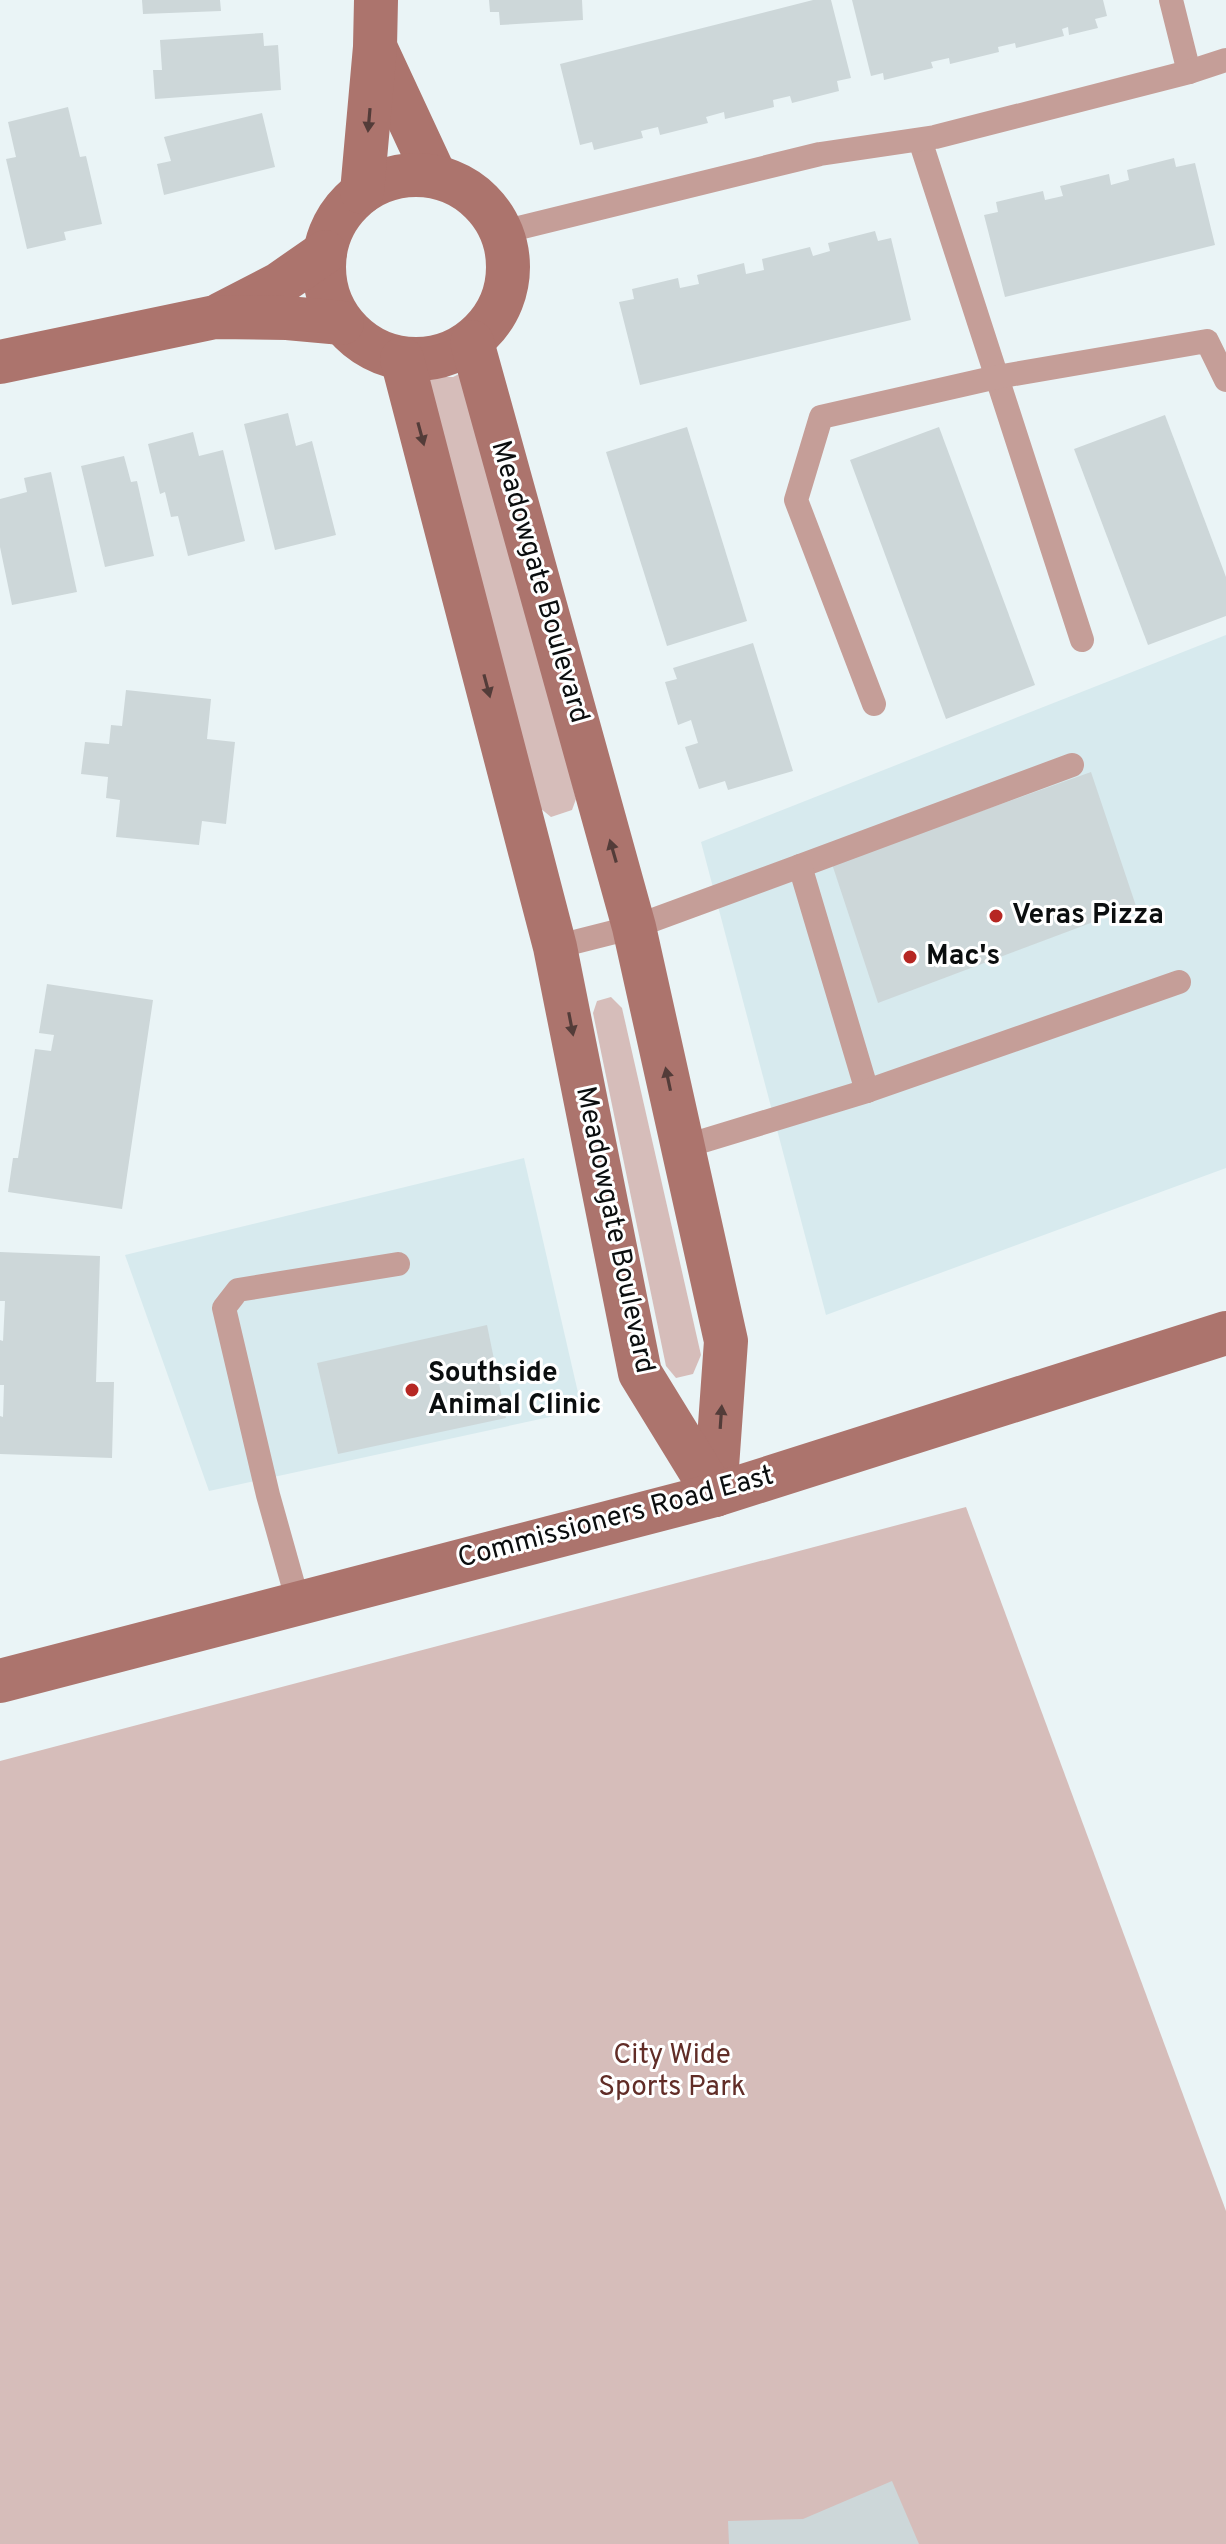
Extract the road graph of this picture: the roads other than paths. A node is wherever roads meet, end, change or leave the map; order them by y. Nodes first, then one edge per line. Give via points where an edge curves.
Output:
1 (376, 0) edge
2 (1171, 0) edge
3 (375, 47) junction
4 (1226, 60) edge
5 (1189, 72) junction
6 (920, 140) junction
7 (435, 176) junction
8 (362, 192) junction
9 (502, 232) junction
10 (325, 252) junction
11 (215, 317) junction
12 (342, 323) junction
13 (472, 342) junction
14 (402, 359) junction
15 (0, 362) edge
16 (997, 377) junction
17 (1226, 380) edge
18 (1082, 640) dead end
19 (874, 704) dead end
20 (1072, 765) dead end
21 (800, 866) junction
22 (634, 927) junction
23 (555, 947) junction
24 (1179, 982) dead end
25 (867, 1091) junction
26 (683, 1147) junction
27 (398, 1264) dead end
28 (1226, 1333) edge
29 (715, 1495) junction
30 (298, 1602) junction
31 (0, 1681) edge

1 - 3 street
2 - 5 lane
3 - 7 street
3 -> 8 street
4 - 5 lane
5 - 6 lane
6 - 9 lane via 820,154
6 - 16 lane
7 - 8 street via 396,176
7 - 9 street via 467,189 493,214
8 - 10 street via 338,218
9 - 13 street via 509,282 496,315
10 - 11 street via 279,284
10 - 12 street via 324,277
11 - 12 street
11 - 15 street
12 - 14 street via 369,347
13 - 14 street via 438,358
22 -> 13 street, Meadowgate Boulevard
14 -> 23 street, Meadowgate Boulevard
16 - 17 lane via 1207,341
16 - 18 lane
16 - 19 lane via 821,417 796,500
20 - 21 lane
21 - 22 lane
21 - 25 lane
22 - 23 lane
26 -> 22 street, Meadowgate Boulevard
23 -> 29 street, Meadowgate Boulevard via 640,1373
24 - 25 lane
25 - 26 lane
29 -> 26 street, Meadowgate Boulevard via 726,1341
27 - 30 lane via 238,1290 224,1308
28 - 29 street, Commissioners Road East
29 - 30 street, Commissioners Road East
30 - 31 street, Commissioners Road East

